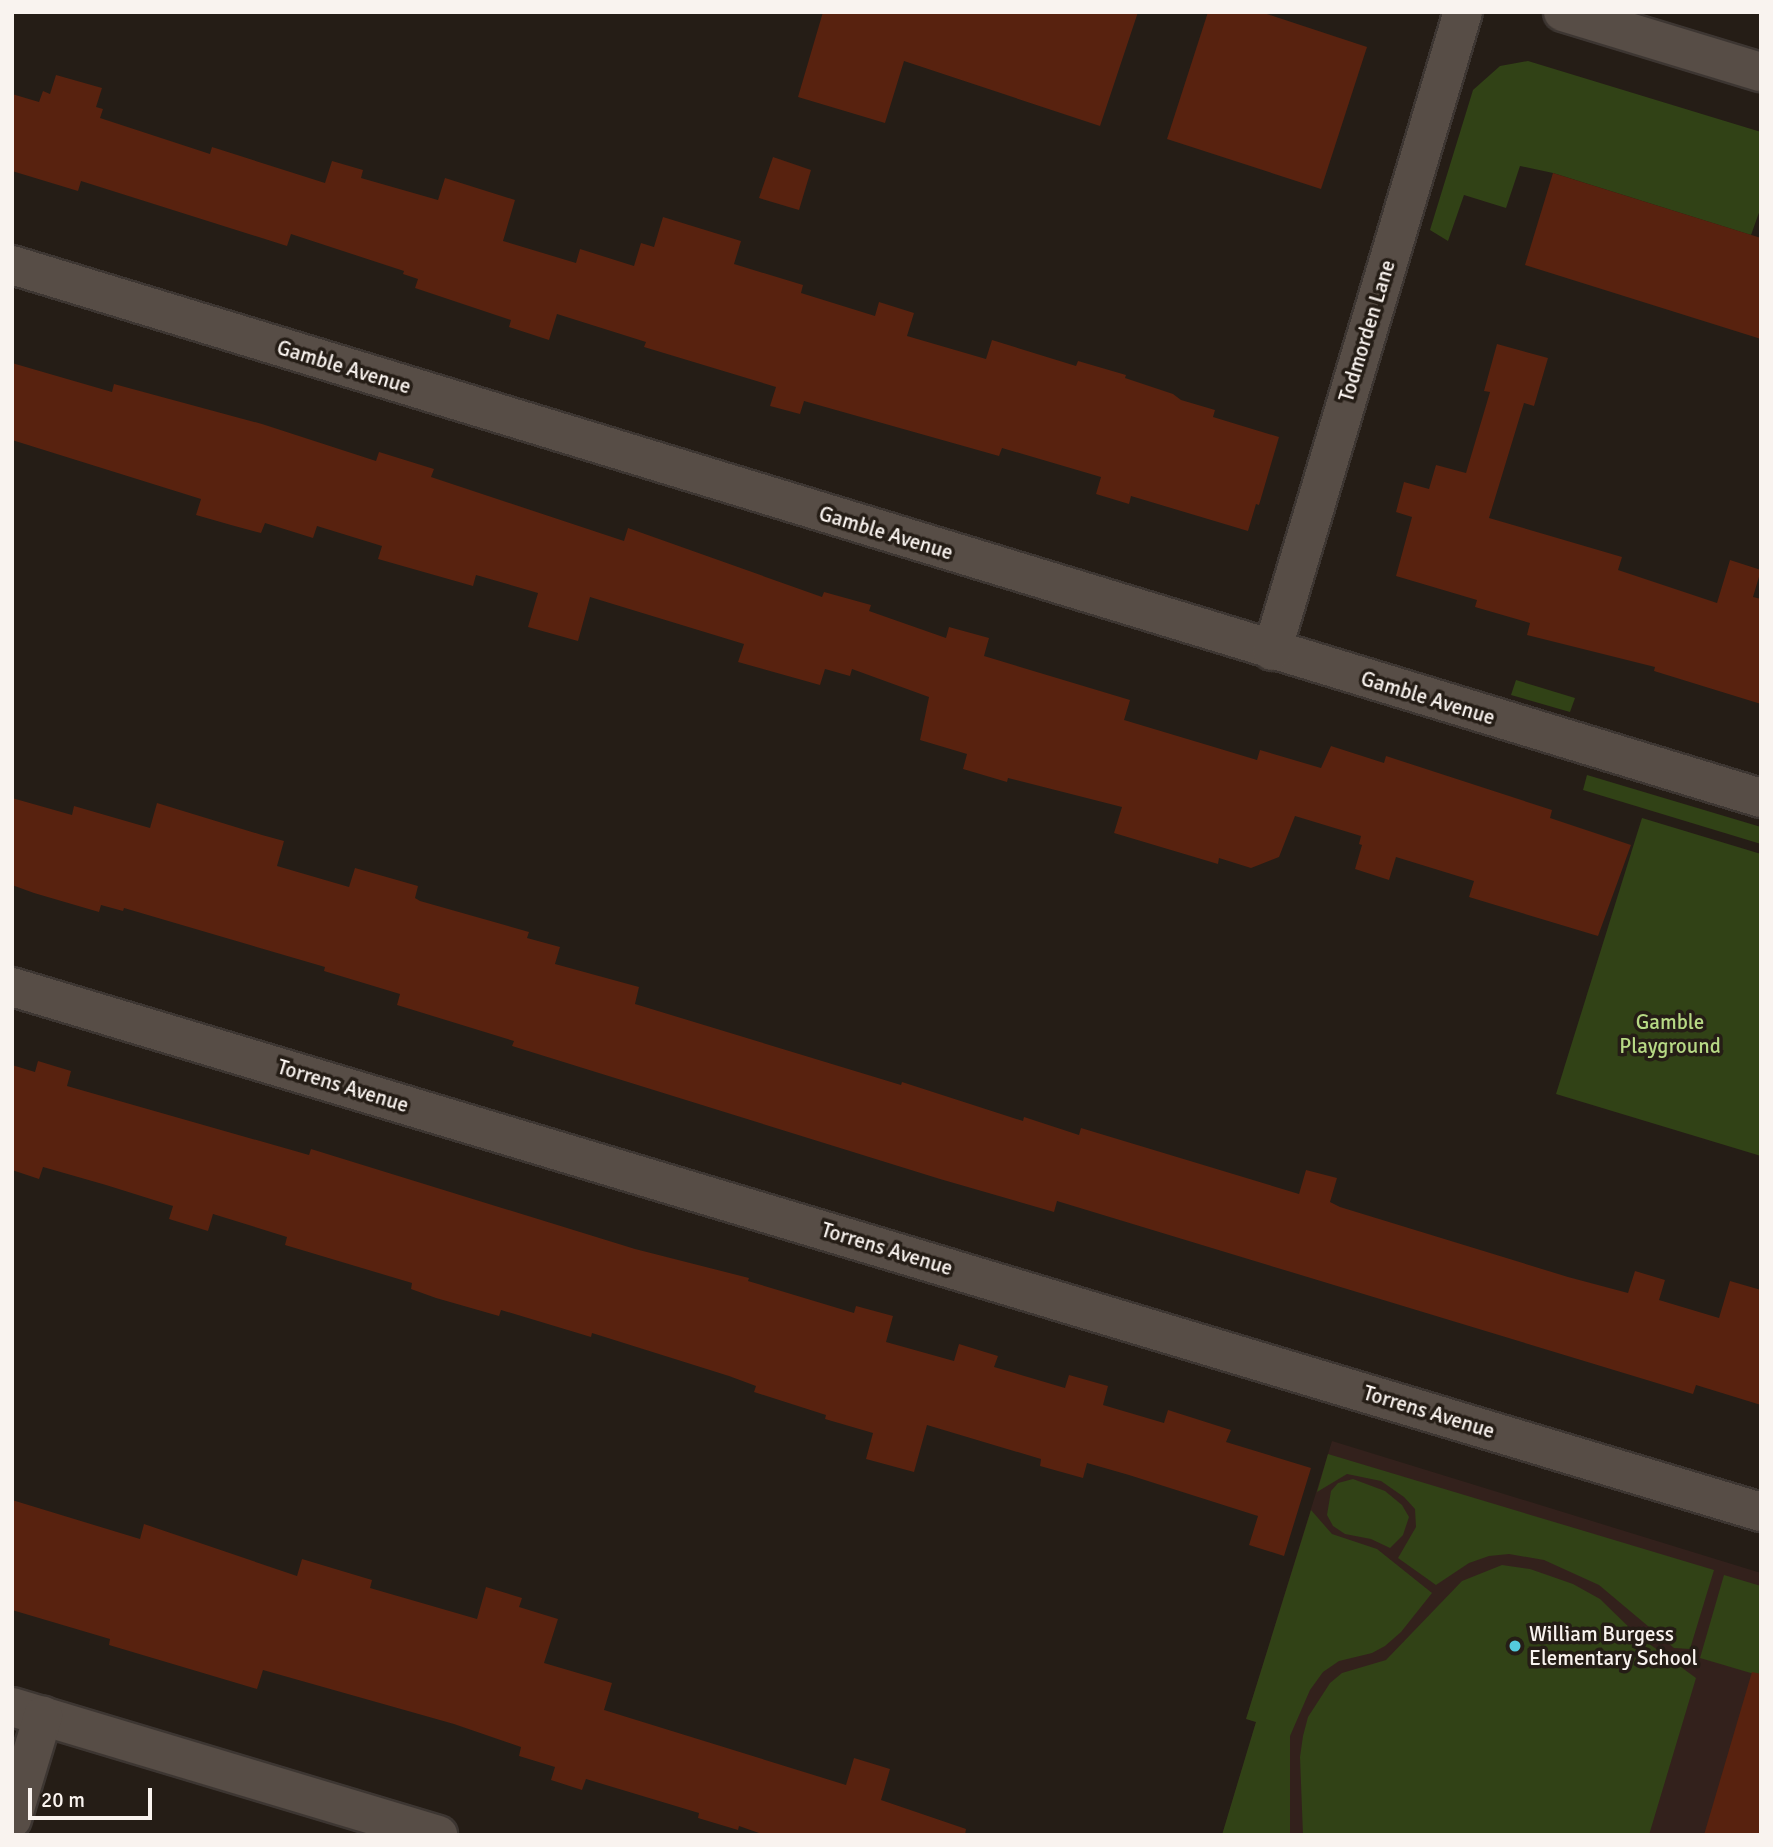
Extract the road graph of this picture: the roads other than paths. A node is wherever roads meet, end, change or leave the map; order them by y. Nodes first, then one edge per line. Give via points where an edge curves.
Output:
1 (1463, 12) edge
2 (1563, 12) edge
3 (1761, 72) edge
4 (12, 265) edge
5 (1272, 651) junction
6 (1761, 798) edge
7 (12, 986) edge
8 (1761, 1512) edge
9 (28, 1711) edge
10 (12, 1819) edge
11 (438, 1835) edge

1 - 5 street, Todmorden Lane
2 - 3 street
4 - 5 street, Gamble Avenue
5 - 6 street, Gamble Avenue
7 - 8 street, Torrens Avenue
9 - 10 street
9 - 11 street

